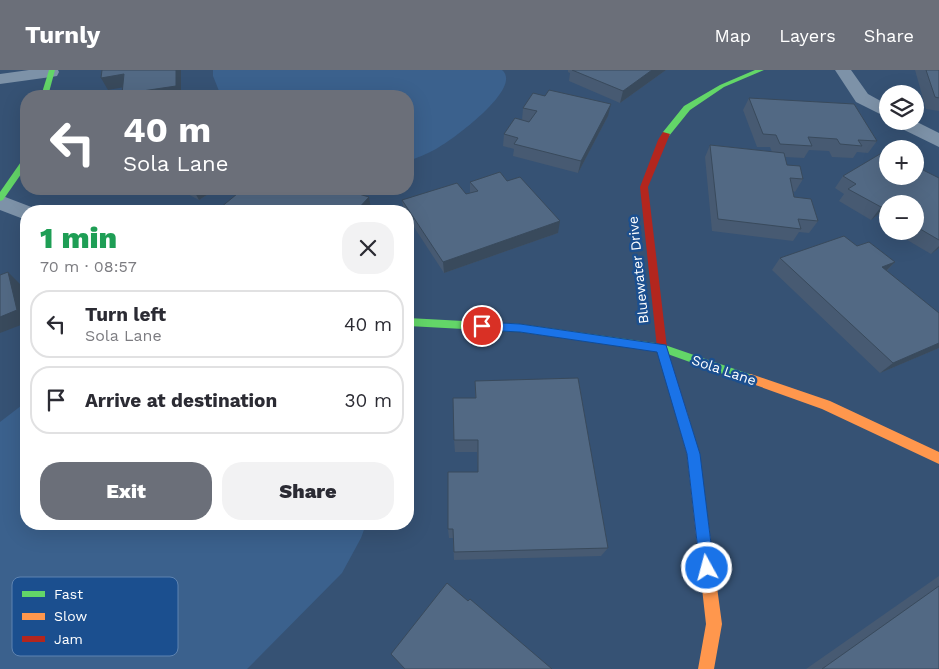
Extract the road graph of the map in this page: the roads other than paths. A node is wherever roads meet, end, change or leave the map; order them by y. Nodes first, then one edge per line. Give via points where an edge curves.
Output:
1 (761, 70) edge
2 (843, 70) edge
3 (52, 71) edge
4 (0, 79) edge
5 (46, 90) edge
6 (879, 108) edge
7 (918, 130) edge
8 (939, 141) edge
9 (20, 172) edge
10 (0, 198) edge
11 (0, 202) edge
12 (20, 210) edge
13 (414, 322) edge
14 (662, 348) junction
15 (939, 458) edge
16 (706, 669) edge

1 - 14 street, Bluewater Drive via 722,86 687,108 662,140 644,187
2 - 6 street via 862,98
3 - 4 street
3 - 5 street
7 - 8 street
9 - 10 street
11 - 12 street
13 - 14 street, Sola Lane via 520,328
14 - 15 street, Sola Lane via 826,405
14 - 16 street, Bluewater Drive via 693,454 714,624

